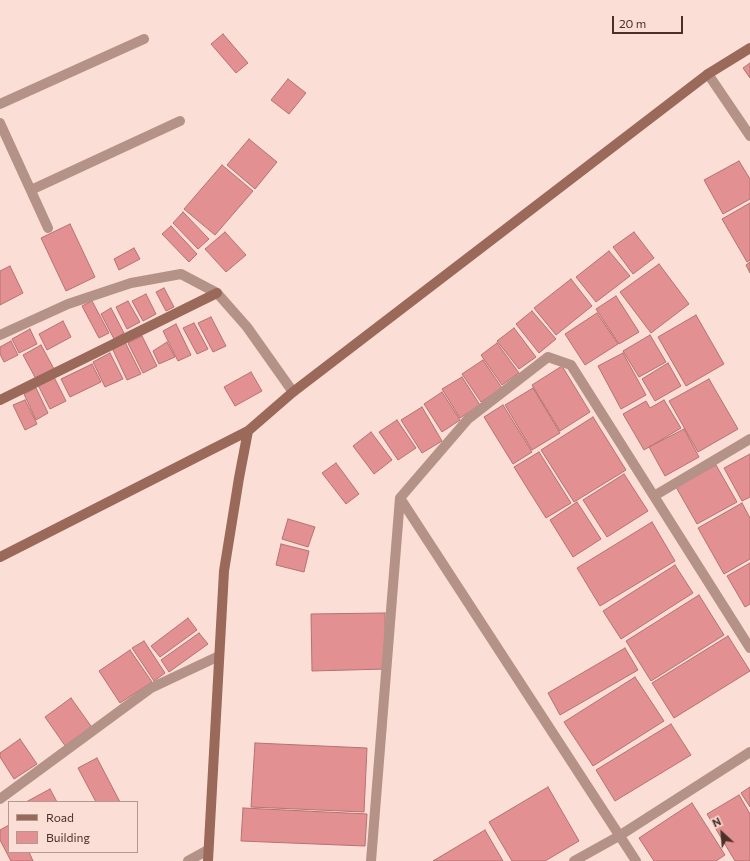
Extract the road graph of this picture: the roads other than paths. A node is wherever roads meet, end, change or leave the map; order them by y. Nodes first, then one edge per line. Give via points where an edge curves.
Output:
1 (144, 38) dead end
2 (750, 48) edge
3 (708, 74) junction
4 (0, 104) edge
5 (180, 121) dead end
6 (0, 123) edge
7 (750, 136) edge
8 (31, 190) junction
9 (48, 228) dead end
10 (217, 293) junction
11 (0, 335) edge
12 (293, 392) junction
13 (0, 400) edge
14 (248, 431) junction
15 (750, 439) edge
16 (654, 496) junction
17 (400, 498) junction
18 (0, 557) edge
19 (750, 648) edge
20 (219, 656) junction
21 (750, 752) edge
22 (0, 799) edge
23 (619, 836) junction
24 (208, 850) junction
25 (188, 861) edge
26 (208, 861) edge
27 (371, 861) edge
28 (574, 861) edge
29 (636, 861) edge

1 - 4 street
2 - 3 main road
3 - 7 street
3 - 12 main road
5 - 8 street
6 - 8 street
8 - 9 street
10 - 11 street via 181,274 131,284 68,304
10 - 12 street via 247,327
10 - 13 main road
12 - 14 main road
14 - 18 main road
14 - 20 main road via 224,571
15 - 16 street
16 - 17 street via 571,365 548,357 468,418
16 - 19 street
17 - 23 street
17 - 27 street
20 - 22 street via 152,688
20 - 24 main road
21 - 23 street
23 - 28 street
23 - 29 street
24 - 25 street
24 - 26 main road

